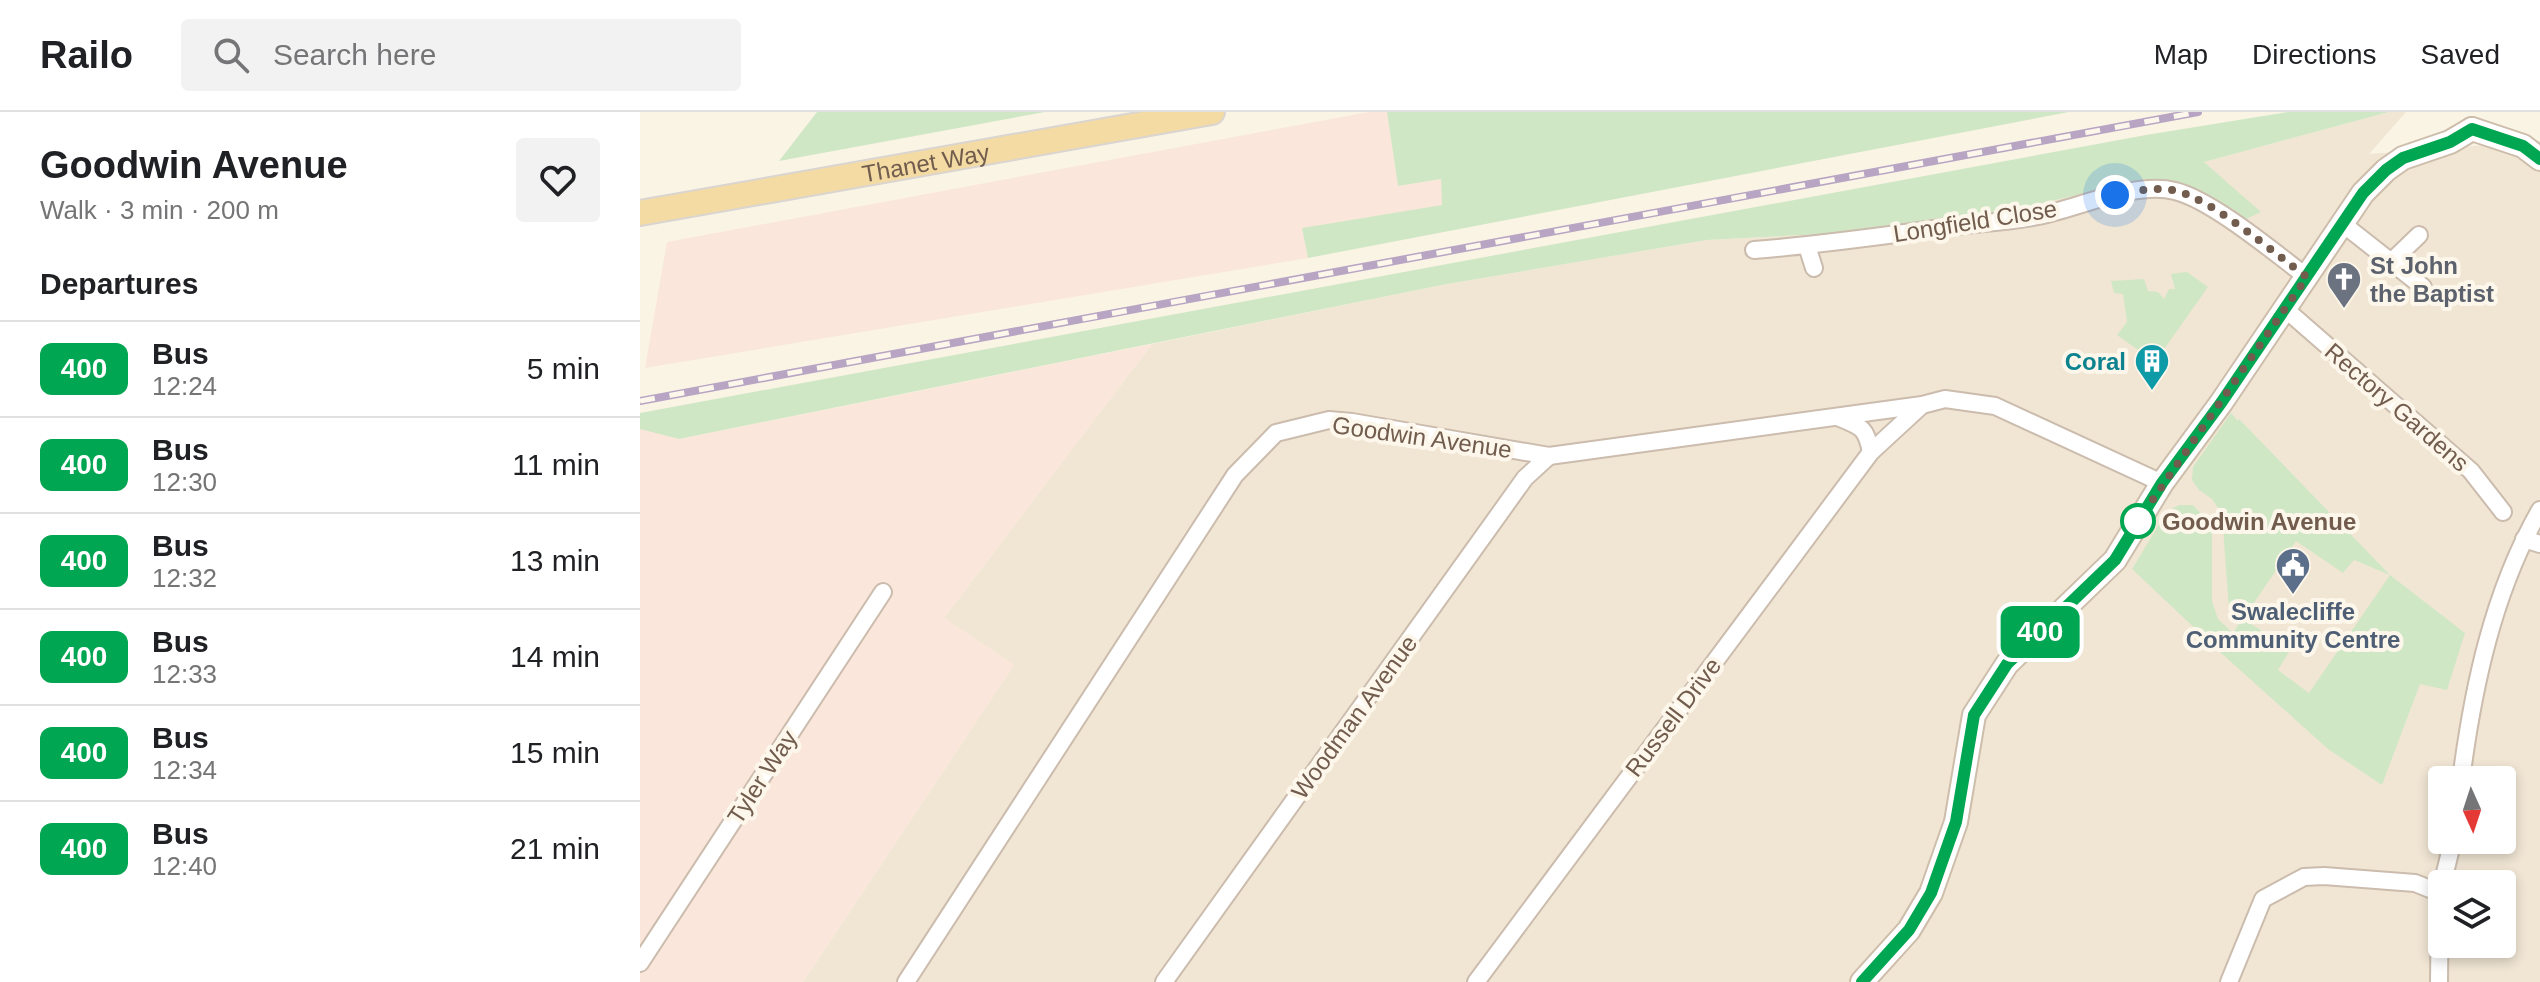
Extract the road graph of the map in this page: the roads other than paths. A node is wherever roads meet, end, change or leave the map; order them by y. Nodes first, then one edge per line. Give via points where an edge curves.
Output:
1 (1212, 112) edge
2 (2469, 120) edge
3 (2540, 159) edge
4 (640, 213) edge
5 (2343, 224) junction
6 (2419, 235) dead end
7 (1807, 246) junction
8 (1754, 250) dead end
9 (2391, 262) junction
10 (1814, 268) dead end
11 (2307, 277) junction
12 (2423, 287) dead end
13 (2284, 308) junction
14 (1922, 405) junction
15 (1837, 417) junction
16 (1871, 452) junction
17 (1549, 456) junction
18 (2162, 483) junction
19 (2540, 510) edge
20 (2503, 512) dead end
21 (2532, 542) edge
22 (883, 592) dead end
23 (2463, 766) edge
24 (2428, 888) edge
25 (2439, 958) edge
26 (640, 963) edge
27 (906, 982) edge
28 (1164, 982) edge
29 (1476, 982) edge
30 (1862, 982) edge
31 (2229, 982) edge
32 (2439, 982) edge

1 - 4 main road, Thanet Way
2 - 3 main road
2 - 5 main road via 2450,142 2403,158 2386,170
5 - 9 street
5 - 11 main road
6 - 9 street
7 - 8 street, Longfield Close
7 - 10 street
7 - 11 street, Longfield Close via 2039,216 2089,200 2164,189 2194,198 2225,217
9 - 12 street
11 - 13 main road
13 - 18 main road
13 - 20 street, Rectory Gardens via 2471,471
14 - 15 street, Goodwin Avenue
14 - 16 street, Russell Drive
14 - 18 street, Goodwin Avenue via 1945,399 1995,406
15 - 16 street via 1862,427
15 - 17 street, Goodwin Avenue
16 - 29 street, Russell Drive
17 - 27 street, Goodwin Avenue via 1329,420 1276,433 1235,475
17 - 28 street, Woodman Avenue via 1525,478
18 - 30 main road via 2115,560 2007,664 1974,715 1956,822 1931,893 1909,930
19 - 21 street
21 - 23 street via 2485,647
22 - 26 street, Tyler Way
24 - 31 street via 2415,883 2304,877 2263,899
25 - 32 street

